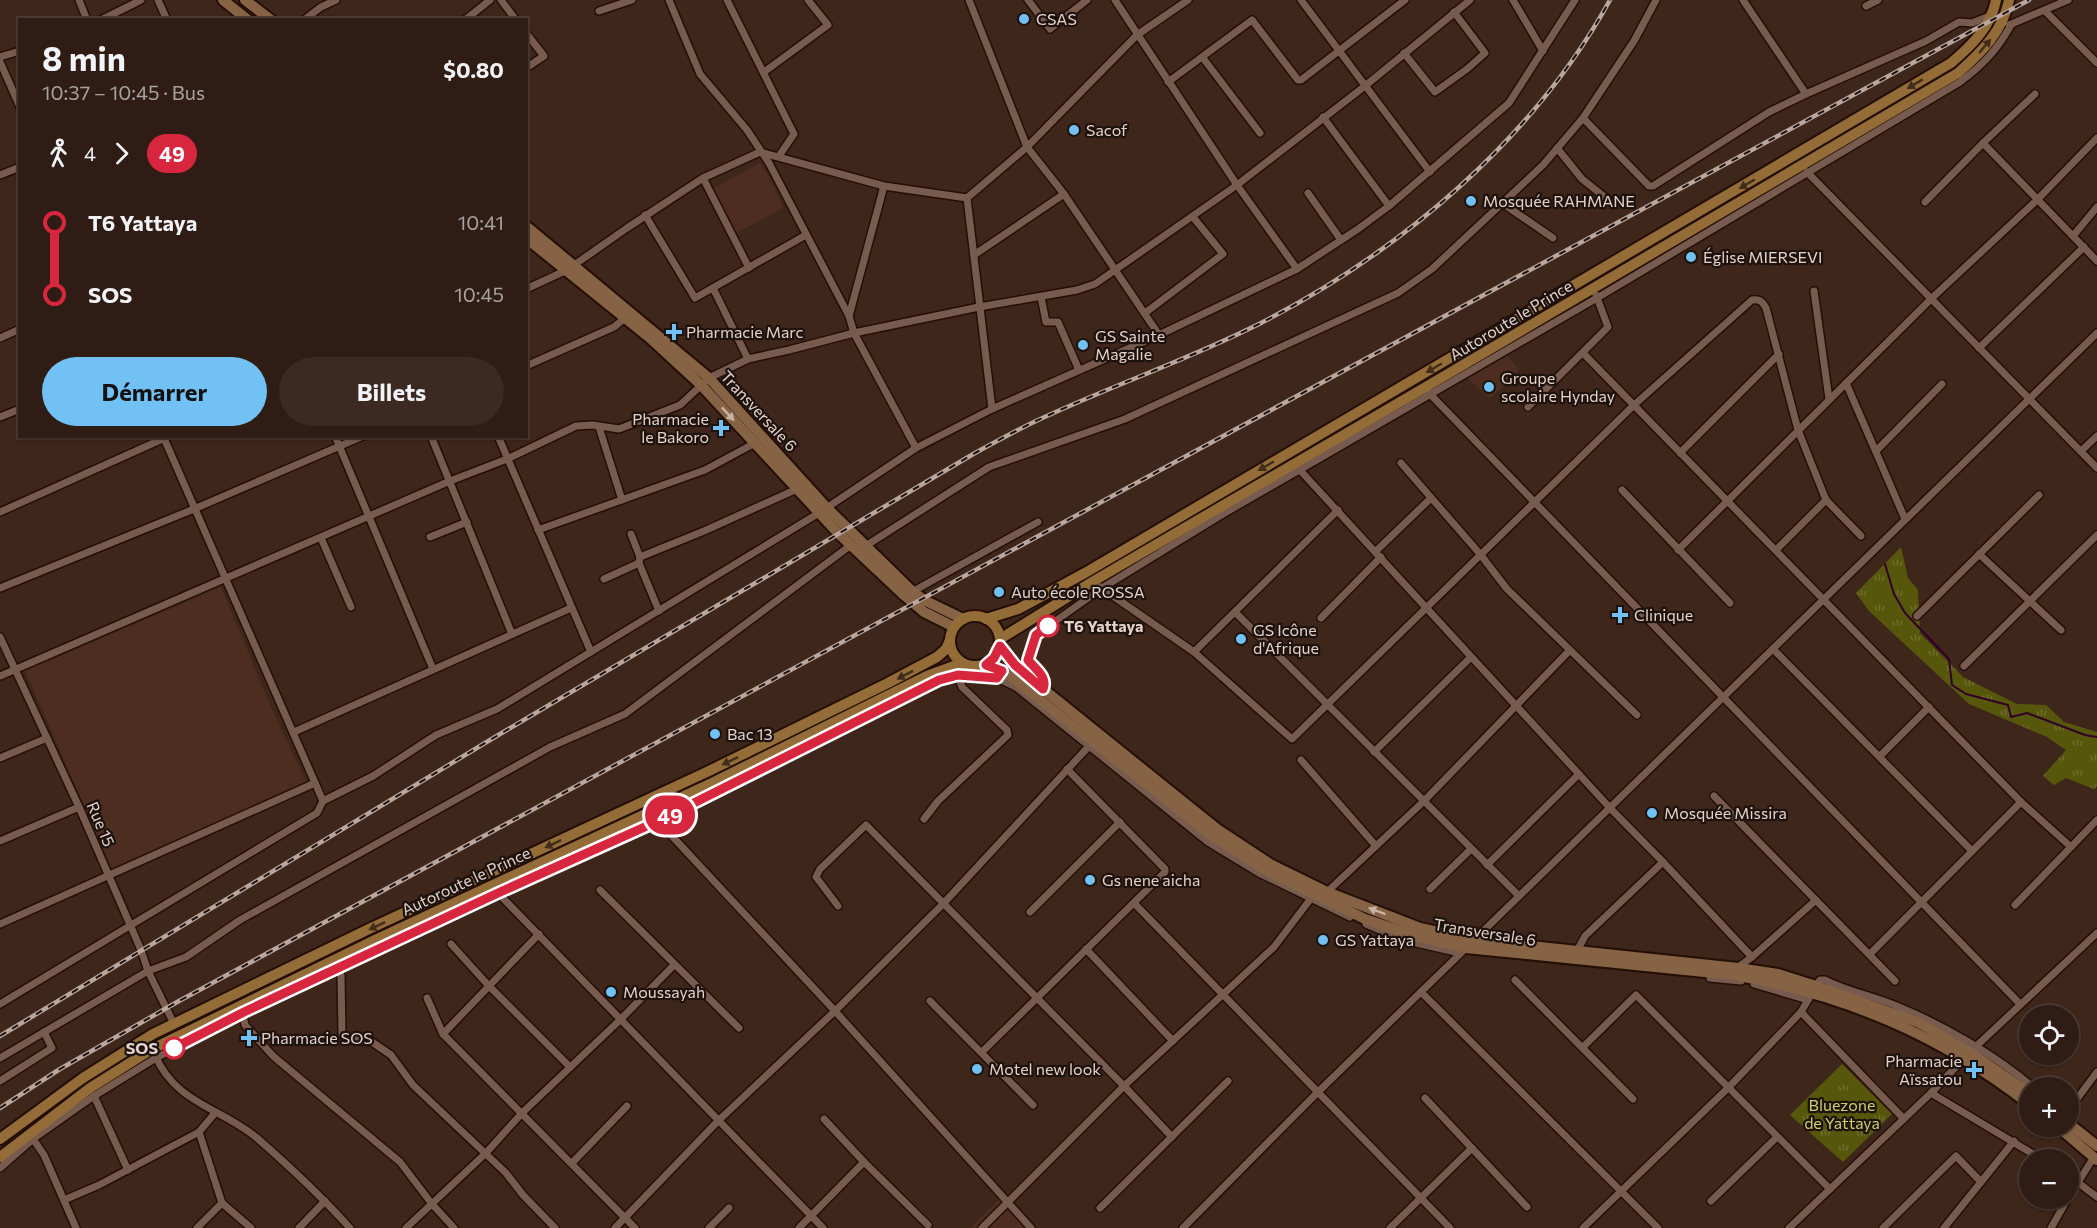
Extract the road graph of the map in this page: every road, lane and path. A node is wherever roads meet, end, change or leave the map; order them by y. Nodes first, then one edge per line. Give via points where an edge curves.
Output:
1 (79, 0) edge
2 (141, 0) edge
3 (158, 0) edge
4 (223, 0) edge
5 (245, 0) edge
6 (336, 0) edge
7 (490, 0) edge
8 (501, 0) edge
9 (632, 0) edge
10 (669, 0) edge
11 (727, 0) edge
12 (808, 0) edge
13 (969, 0) edge
14 (1028, 0) edge
15 (1087, 0) edge
16 (1115, 0) edge
17 (1188, 0) edge
18 (1301, 0) edge
19 (1405, 0) edge
20 (1470, 0) edge
21 (1513, 0) edge
22 (1575, 0) edge
23 (1656, 0) edge
24 (1743, 0) edge
25 (1878, 0) edge
26 (1996, 0) edge
27 (2009, 0) edge
28 (2067, 0) edge
29 (1866, 6) dead end
30 (599, 11) dead end
31 (2045, 11) junction
32 (1454, 12) junction
33 (1992, 15) junction
34 (86, 18) edge
35 (105, 18) edge
36 (166, 18) edge
37 (246, 18) edge
38 (268, 18) edge
39 (307, 18) edge
40 (468, 18) edge
41 (514, 18) edge
42 (2011, 24) junction
43 (2000, 28) junction
44 (1137, 35) junction
45 (528, 36) edge
46 (1338, 51) junction
47 (1543, 51) junction
48 (18, 52) edge
49 (1404, 53) junction
50 (1203, 58) junction
51 (0, 59) edge
52 (2097, 63) edge
53 (528, 67) edge
54 (764, 72) junction
55 (1168, 82) junction
56 (1365, 86) junction
57 (1806, 94) junction
58 (2035, 94) dead end
59 (18, 102) edge
60 (1323, 117) junction
61 (1583, 117) junction
62 (1260, 133) dead end
63 (2097, 138) edge
64 (1983, 143) junction
65 (1027, 147) junction
66 (1557, 148) junction
67 (760, 152) junction
68 (779, 156) junction
69 (18, 168) edge
70 (1430, 172) junction
71 (1807, 172) junction
72 (0, 175) edge
73 (703, 178) junction
74 (1237, 185) junction
75 (884, 186) junction
76 (1308, 193) dead end
77 (1064, 195) junction
78 (967, 198) junction
79 (2037, 200) junction
80 (1925, 202) dead end
81 (1502, 203) junction
82 (1612, 203) dead end
83 (1389, 206) junction
84 (2097, 207) edge
85 (645, 215) junction
86 (1193, 217) junction
87 (528, 228) edge
88 (806, 235) junction
89 (2073, 236) junction
90 (1553, 238) dead end
91 (528, 239) edge
92 (1341, 240) junction
93 (2084, 247) junction
94 (974, 255) junction
95 (2097, 261) edge
96 (571, 267) junction
97 (749, 268) junction
98 (1297, 269) junction
99 (1115, 271) junction
100 (528, 287) edge
101 (713, 288) junction
102 (1814, 291) dead end
103 (1596, 293) junction
104 (1041, 297) junction
105 (1932, 298) junction
106 (979, 307) junction
107 (1145, 313) junction
108 (849, 316) junction
109 (625, 318) junction
110 (18, 330) edge
111 (854, 333) junction
112 (2097, 333) edge
113 (1159, 335) junction
114 (0, 338) edge
115 (1979, 348) junction
116 (1583, 353) junction
117 (1779, 354) junction
118 (748, 359) junction
119 (528, 365) edge
120 (1079, 370) junction
121 (705, 381) junction
122 (1846, 383) junction
123 (1942, 384) dead end
124 (1427, 391) junction
125 (1829, 399) junction
126 (2029, 399) junction
127 (1634, 405) junction
128 (1528, 407) dead end
129 (992, 409) junction
130 (18, 410) edge
131 (0, 417) edge
132 (599, 427) junction
133 (1798, 430) junction
134 (2097, 436) edge
135 (162, 438) edge
136 (164, 438) edge
137 (336, 438) edge
138 (359, 438) edge
139 (432, 438) edge
140 (499, 438) edge
141 (754, 443) junction
142 (340, 447) junction
143 (916, 448) junction
144 (1876, 451) junction
145 (2080, 451) junction
146 (1680, 453) junction
147 (507, 459) junction
148 (1401, 464) dead end
149 (1298, 467) junction
150 (2097, 468) edge
151 (450, 481) junction
152 (797, 489) junction
153 (1622, 490) dead end
154 (2039, 495) dead end
155 (1431, 498) junction
156 (622, 500) junction
157 (1727, 500) junction
158 (1826, 500) junction
159 (1534, 502) junction
160 (194, 509) junction
161 (1338, 510) junction
162 (823, 511) junction
163 (0, 512) edge
164 (369, 517) junction
165 (1905, 519) junction
166 (467, 522) junction
167 (1038, 522) dead end
168 (538, 530) junction
169 (631, 534) dead end
170 (2097, 535) edge
171 (1861, 536) dead end
172 (430, 537) dead end
173 (321, 538) junction
174 (858, 547) junction
175 (1678, 550) junction
176 (1776, 550) junction
177 (1378, 554) junction
178 (1480, 554) junction
179 (1979, 554) junction
180 (639, 560) junction
181 (224, 579) junction
182 (604, 579) dead end
183 (1097, 585) junction
184 (0, 588) edge
185 (909, 594) junction
186 (1823, 600) junction
187 (2030, 600) junction
188 (1730, 603) dead end
189 (351, 607) dead end
190 (1426, 607) junction
191 (572, 608) junction
192 (658, 611) junction
193 (1235, 612) junction
194 (1917, 616) dead end
195 (1321, 618) dead end
196 (963, 619) junction
197 (986, 619) junction
198 (954, 627) junction
199 (2061, 630) dead end
200 (512, 634) junction
201 (0, 637) edge
202 (950, 640) junction
203 (1000, 642) junction
204 (1773, 649) junction
205 (1570, 650) junction
206 (591, 652) junction
207 (1194, 652) junction
208 (1471, 657) junction
209 (986, 665) junction
210 (1964, 666) dead end
211 (958, 668) junction
212 (433, 669) junction
213 (15, 670) junction
214 (1000, 674) junction
215 (0, 676) edge
216 (1040, 693) junction
217 (1723, 698) junction
218 (1327, 705) junction
219 (1517, 707) junction
220 (1929, 707) junction
221 (1637, 715) dead end
222 (294, 732) junction
223 (47, 738) junction
224 (1091, 744) junction
225 (1374, 752) junction
226 (1880, 756) junction
227 (0, 758) edge
228 (1300, 760) dead end
229 (1067, 769) junction
230 (1579, 774) junction
231 (315, 783) junction
232 (1714, 796) dead end
233 (324, 801) junction
234 (1424, 801) junction
235 (2021, 802) junction
236 (79, 807) junction
237 (1610, 808) junction
238 (655, 816) junction
239 (924, 819) dead end
240 (2097, 820) edge
241 (1120, 822) junction
242 (0, 841) edge
243 (1376, 846) junction
244 (2071, 847) junction
245 (1471, 849) junction
246 (1972, 850) junction
247 (1664, 862) junction
248 (1487, 865) junction
249 (109, 876) junction
250 (1430, 889) dead end
251 (494, 890) junction
252 (600, 890) dead end
253 (1327, 892) junction
254 (1519, 896) junction
255 (1312, 897) junction
256 (1816, 900) junction
257 (1921, 902) junction
258 (1134, 903) junction
259 (943, 904) junction
260 (2015, 905) dead end
261 (838, 906) dead end
262 (1030, 912) dead end
263 (0, 924) edge
264 (130, 926) junction
265 (2097, 933) edge
266 (539, 934) junction
267 (1474, 940) junction
268 (451, 944) dead end
269 (1086, 949) junction
270 (1463, 951) junction
271 (1577, 951) junction
272 (1870, 954) junction
273 (1752, 957) junction
274 (336, 964) junction
275 (674, 964) junction
276 (1738, 968) junction
277 (148, 971) junction
278 (1515, 980) dead end
279 (1895, 981) dead end
280 (488, 985) junction
281 (1421, 992) junction
282 (1223, 993) junction
283 (1812, 993) junction
284 (427, 998) dead end
285 (1036, 999) junction
286 (930, 1001) dead end
287 (0, 1004) edge
288 (2020, 1004) junction
289 (241, 1009) junction
290 (835, 1011) junction
291 (1801, 1012) junction
292 (621, 1019) junction
293 (174, 1024) junction
294 (739, 1028) dead end
295 (44, 1032) junction
296 (443, 1034) junction
297 (1173, 1041) junction
298 (1583, 1047) junction
299 (982, 1052) junction
300 (1970, 1052) junction
301 (154, 1053) junction
302 (0, 1058) edge
303 (570, 1067) junction
304 (2097, 1072) edge
305 (2021, 1077) edge
306 (0, 1081) edge
307 (1228, 1081) dead end
308 (1124, 1086) junction
309 (2019, 1086) edge
310 (1728, 1088) junction
311 (1318, 1092) junction
312 (1931, 1093) junction
313 (2019, 1095) edge
314 (94, 1096) junction
315 (2079, 1096) edge
316 (1425, 1098) dead end
317 (1633, 1099) dead end
318 (1033, 1105) dead end
319 (627, 1106) dead end
320 (215, 1113) junction
321 (522, 1113) junction
322 (824, 1119) dead end
323 (1904, 1119) junction
324 (718, 1120) junction
325 (199, 1132) junction
326 (2079, 1135) edge
327 (31, 1136) junction
328 (1172, 1137) junction
329 (1777, 1137) junction
330 (2072, 1137) edge
331 (0, 1138) edge
332 (2014, 1141) junction
333 (1472, 1148) junction
334 (2026, 1149) edge
335 (486, 1153) junction
336 (2096, 1154) edge
337 (0, 1157) edge
338 (864, 1162) junction
339 (572, 1163) junction
340 (0, 1168) edge
341 (128, 1170) junction
342 (2079, 1180) edge
343 (1981, 1182) junction
344 (2079, 1182) edge
345 (1830, 1189) junction
346 (1621, 1191) junction
347 (1420, 1197) junction
348 (2097, 1197) edge
349 (64, 1200) junction
350 (325, 1201) junction
351 (1711, 1201) dead end
352 (222, 1203) junction
353 (1007, 1203) junction
354 (432, 1204) junction
355 (1527, 1207) dead end
356 (729, 1208) dead end
357 (1100, 1208) dead end
358 (2062, 1209) edge
359 (812, 1216) junction
360 (626, 1218) junction
361 (928, 1225) dead end
362 (76, 1228) edge
363 (197, 1228) edge
364 (251, 1228) edge
365 (299, 1228) edge
366 (350, 1228) edge
367 (406, 1228) edge
368 (454, 1228) edge
369 (555, 1228) edge
370 (615, 1228) edge
371 (635, 1228) edge
372 (709, 1228) edge
373 (799, 1228) edge
374 (824, 1228) edge
375 (982, 1228) edge
376 (1030, 1228) edge
377 (1183, 1228) edge
378 (1390, 1228) edge
379 (1450, 1228) edge
380 (1583, 1228) edge
381 (1658, 1228) edge
382 (1789, 1228) edge
383 (1883, 1228) edge
384 (1944, 1228) edge
385 (2052, 1228) edge

1 - 34 street
2 - 35 street
3 - 36 street
4 - 37 main road
5 - 38 main road
6 - 39 street
7 - 40 street
8 - 41 street
9 - 30 street
10 - 67 street via 700,74 747,130
11 - 54 street
12 - 54 street via 828,25
13 - 65 street
14 - 15 street via 1050,29
16 - 44 street
17 - 44 street
18 - 46 street
19 - 46 street
20 - 32 street
21 - 47 street
22 - 47 street
23 - 61 street via 1634,41
24 - 57 street
25 - 29 street
26 - 33 main road, Autoroute le Prince
27 - 43 main road, Autoroute le Prince
28 - 31 street
31 - 42 street
31 - 52 street
32 - 49 street
32 - 49 street via 1485,53 1467,69 1435,92
33 - 57 street via 1972,23 1959,22 1926,41
33 -> 197 main road, Autoroute le Prince via 1966,50 1941,69 1085,573 1018,609
42 - 43 street
42 - 71 street via 1983,65 1960,82
103 -> 43 main road, Autoroute le Prince via 1958,73
44 - 55 street
44 - 65 street
45 - 53 street via 544,56
46 - 50 street via 1299,80 1252,20
46 - 56 street
47 - 70 street via 1509,103
48 - 51 street
49 - 56 street
50 - 55 street
50 - 62 street
51 - 59 street
54 - 68 street via 794,134
55 - 74 street
56 - 60 street
56 - 70 street
57 - 61 street via 1769,112 1653,186 1648,186
58 - 64 street
60 - 74 street
60 - 83 street
61 - 66 street
63 - 79 street
64 - 79 street
64 - 80 street
65 - 77 street
65 - 78 street
66 - 81 street
66 - 82 street via 1582,179
67 - 68 street
67 - 73 street
67 - 88 street
68 - 75 street
69 - 72 street
70 - 83 street
71 - 103 street
71 - 105 street
73 - 85 street
73 - 97 street
74 - 86 street
74 - 98 street
75 - 78 street
75 - 108 street
76 - 92 street
77 - 94 street
77 - 99 street
78 - 94 street
79 - 89 street
79 - 105 street
81 - 90 street
81 - 174 street via 1432,268 1398,292 1125,419 989,467
83 - 92 street
84 - 89 street
85 - 96 street
85 - 101 street via 695,298
86 - 99 street
86 - 107 street via 1223,254
87 - 96 main road, Transversale 6
88 - 97 street
88 - 108 street
89 - 93 street
91 - 96 main road, Transversale 6
92 - 98 street
93 - 95 street
93 - 115 street
94 - 106 street
96 - 100 street
96 - 109 main road, Transversale 6
96 - 121 main road, Transversale 6
97 - 101 street
98 - 113 street
99 - 104 street via 1095,284
99 - 107 street
101 - 118 street
102 - 125 street
103 - 116 street via 1608,327
103 - 124 main road, Autoroute le Prince
104 - 106 street
104 - 120 street via 1046,322 1058,322
105 - 115 street
105 - 122 street
106 - 111 street
106 - 129 street
107 - 113 street
108 - 111 street
109 - 119 street via 614,327
109 - 121 main road, Transversale 6
110 - 114 street
111 - 118 street
111 - 143 street
112 - 126 street
113 - 120 street
115 - 126 street
116 - 127 street
116 - 128 street
117 - 127 street via 1766,308 1763,302 1752,300
117 - 133 street
117 - 146 street
118 - 121 street
120 - 129 street
121 - 132 street via 681,405 619,429
121 -> 141 main road, Transversale 6
121 - 162 main road, Transversale 6
122 - 125 street
122 - 144 street
123 - 144 street
124 - 149 main road, Autoroute le Prince
124 - 159 street
125 - 133 street
126 - 145 street
126 - 165 street
127 - 146 street
127 - 159 street
129 - 143 street
130 - 131 street
132 - 147 street via 576,426
132 - 156 street
133 - 157 street
133 - 158 street
134 - 145 street
135 - 163 street
136 - 160 street
137 - 142 street
138 - 142 street
139 - 151 street
140 - 147 street
141 - 152 main road, Transversale 6
141 - 156 street via 705,470
142 - 160 street
142 - 164 street
143 - 162 street
144 - 165 street
145 - 150 street
146 - 157 street
147 - 151 street
147 - 168 street
148 - 155 street
149 - 161 street
149 - 183 main road, Autoroute le Prince
151 - 164 street
151 - 166 street
152 - 162 main road, Transversale 6
152 - 180 street
153 - 175 street
154 - 179 street
155 - 177 street
155 - 178 street
156 - 168 street
157 - 175 street
157 - 176 street
158 - 171 street
158 - 176 street
159 - 178 street
159 - 217 street
160 - 181 street
160 - 184 street
161 - 177 street
161 - 193 street
162 - 174 main road, Transversale 6
162 - 192 street
164 - 173 street
164 - 212 street
165 - 186 street
166 - 172 street
166 - 200 street
167 - 185 street
168 - 191 street
169 - 180 street
170 - 187 street
173 - 181 street
173 - 189 street
174 - 185 main road, Transversale 6
174 - 277 street via 625,714 550,747 240,920 186,957
175 - 188 street
176 - 186 street
177 - 190 street
177 - 195 street
178 - 190 street
178 - 205 street via 1507,589
179 - 187 street
179 - 194 street
180 - 182 street
180 - 192 street
181 - 213 street
181 - 222 street
183 - 203 main road, Autoroute le Prince
183 - 207 street
183 - 216 street via 1036,635 1028,660 1044,678
185 - 196 main road, Transversale 6
185 - 198 main road, Transversale 6 via 924,612
186 - 204 street
186 - 220 street
187 - 199 street
187 - 210 street
190 - 208 street
190 - 218 street
191 - 200 street
191 - 206 street
192 - 206 street
193 - 207 street
193 - 218 street
196 - 197 main road
196 - 198 main road
197 - 203 main road via 998,630
198 - 202 main road
200 - 212 street
201 - 213 street, Rue 15
202 - 211 main road
202 -> 293 main road, Autoroute le Prince via 938,657 888,683
203 - 209 main road via 994,658
203 - 216 main road, Transversale 6
204 - 217 street
204 - 226 street
205 - 219 street
205 - 221 street
206 - 233 street via 497,709 436,735 373,776
207 - 218 street via 1292,739
208 - 219 street
208 - 225 street
209 - 211 main road
209 - 214 main road, Transversale 6
211 - 214 street
211 - 238 main road, Autoroute le Prince via 927,676
211 - 239 street via 963,687 1008,735
212 - 222 street
213 - 215 street
213 - 223 street, Rue 15
214 - 216 main road, Transversale 6
214 - 224 street
216 - 224 main road, Transversale 6
216 - 253 main road, Transversale 6 via 1217,829 1270,864
217 - 237 street
217 - 257 street
218 - 225 street
219 - 230 street
219 - 234 street
220 - 226 street
220 - 235 street
222 - 231 street
223 - 227 street
223 - 236 street, Rue 15
224 - 229 street
224 - 255 main road, Transversale 6 via 1212,835
225 - 234 street
226 - 246 street
228 - 243 street
229 - 241 street
229 - 259 street
230 - 237 street
230 - 248 street
231 - 233 street
231 - 249 street
232 - 256 street
233 - 264 street via 317,813
234 - 243 street
234 - 245 street
235 - 244 street
235 - 246 street
236 - 242 street
236 - 249 street, Rue 15
237 - 247 street
237 - 254 street
238 - 251 main road, Autoroute le Prince
238 - 290 street
240 - 244 street
241 - 258 street via 1165,870
241 - 262 street
243 - 253 street
244 - 260 street
245 - 248 street
245 - 250 street
246 - 257 street
247 - 271 street via 1585,936
247 - 273 street
248 - 254 street
249 - 263 street
249 - 264 street, Rue 15
251 - 266 street
251 - 274 main road, Autoroute le Prince
252 - 275 street
267 -> 253 main road, Transversale 6 via 1420,928
254 - 267 street
255 - 270 main road, Transversale 6
255 - 282 street via 1274,947
256 - 272 street
256 - 273 street
257 - 272 street
257 - 288 street
258 - 269 street
258 - 282 street
259 - 261 street via 866,825 816,876
259 - 285 street
259 - 290 street
264 - 277 street, Rue 15
264 - 287 street
265 - 288 street
266 - 280 street
266 - 292 street
267 - 270 street
267 - 271 main road, Transversale 6
268 - 280 street
269 - 285 street
269 - 297 street
270 - 281 street
270 - 283 main road, Transversale 6 via 1734,975
271 - 276 main road, Transversale 6
272 - 279 street
273 - 276 street
274 - 289 main road, Autoroute le Prince
274 - 335 street via 341,975 342,1034 348,1039 372,1042 391,1055 413,1085
275 - 292 street
275 - 294 street
276 - 283 main road, Transversale 6 via 1778,974
277 - 293 street, Rue 15
277 - 295 street
278 - 298 street
280 - 296 street
280 - 303 street
281 - 311 street
281 - 346 street
282 - 297 street
282 - 311 street
283 - 291 street
283 - 300 main road, Transversale 6
283 - 300 main road, Transversale 6 via 1896,1009
284 - 296 street
285 - 299 street
285 - 308 street
286 - 299 street
288 - 300 street
289 - 301 main road, Autoroute le Prince
289 - 354 street via 245,1025 273,1056 400,1162
290 - 324 street
290 - 353 street
291 - 310 street
291 - 323 street
292 - 303 street
292 - 324 street
293 - 331 main road, Autoroute le Prince via 83,1078
295 - 302 street
295 - 306 street via 52,1048
296 - 321 street
297 - 308 street
298 - 310 street via 1636,995
298 - 317 street
299 - 318 street
300 - 305 street
300 - 309 main road, Transversale 6
300 - 312 street
300 - 313 main road, Transversale 6
301 - 314 street
301 - 320 street via 174,1086
301 - 327 main road, Autoroute le Prince via 90,1088
303 - 321 street
304 - 315 street
307 - 328 street
308 - 328 street
308 - 353 street
310 - 329 street
310 - 346 street
311 - 347 street
311 - 377 street
312 - 323 street
312 - 332 street
314 - 327 street
314 - 341 street
316 - 333 street
319 - 339 street
320 - 325 street
320 - 350 street via 254,1136
321 - 335 street
321 - 339 street
322 - 338 street
323 - 345 street
324 - 359 street
324 - 360 street
325 - 341 street
325 - 352 street
326 - 336 main road
327 - 337 main road, Autoroute le Prince
327 - 340 street
327 - 349 street via 45,1155
328 - 357 street
329 - 345 street
329 - 351 street
330 - 336 main road
332 - 334 street
332 - 343 street
333 - 347 street
333 - 355 street
335 - 354 street
335 - 369 street
336 - 342 street
338 - 359 street
338 - 361 street
339 - 360 street
341 - 349 street
343 - 383 street via 1956,1156
343 - 384 street
344 - 348 street
345 - 382 street
346 - 380 street
346 - 381 street
347 - 378 street
347 - 379 street
349 - 362 street
350 - 365 street
350 - 366 street
352 - 363 street
352 - 364 street
353 - 375 street
353 - 376 street
354 - 367 street
354 - 368 street
356 - 372 street
358 - 385 street
359 - 373 street
359 - 374 street
360 - 370 street
360 - 371 street

